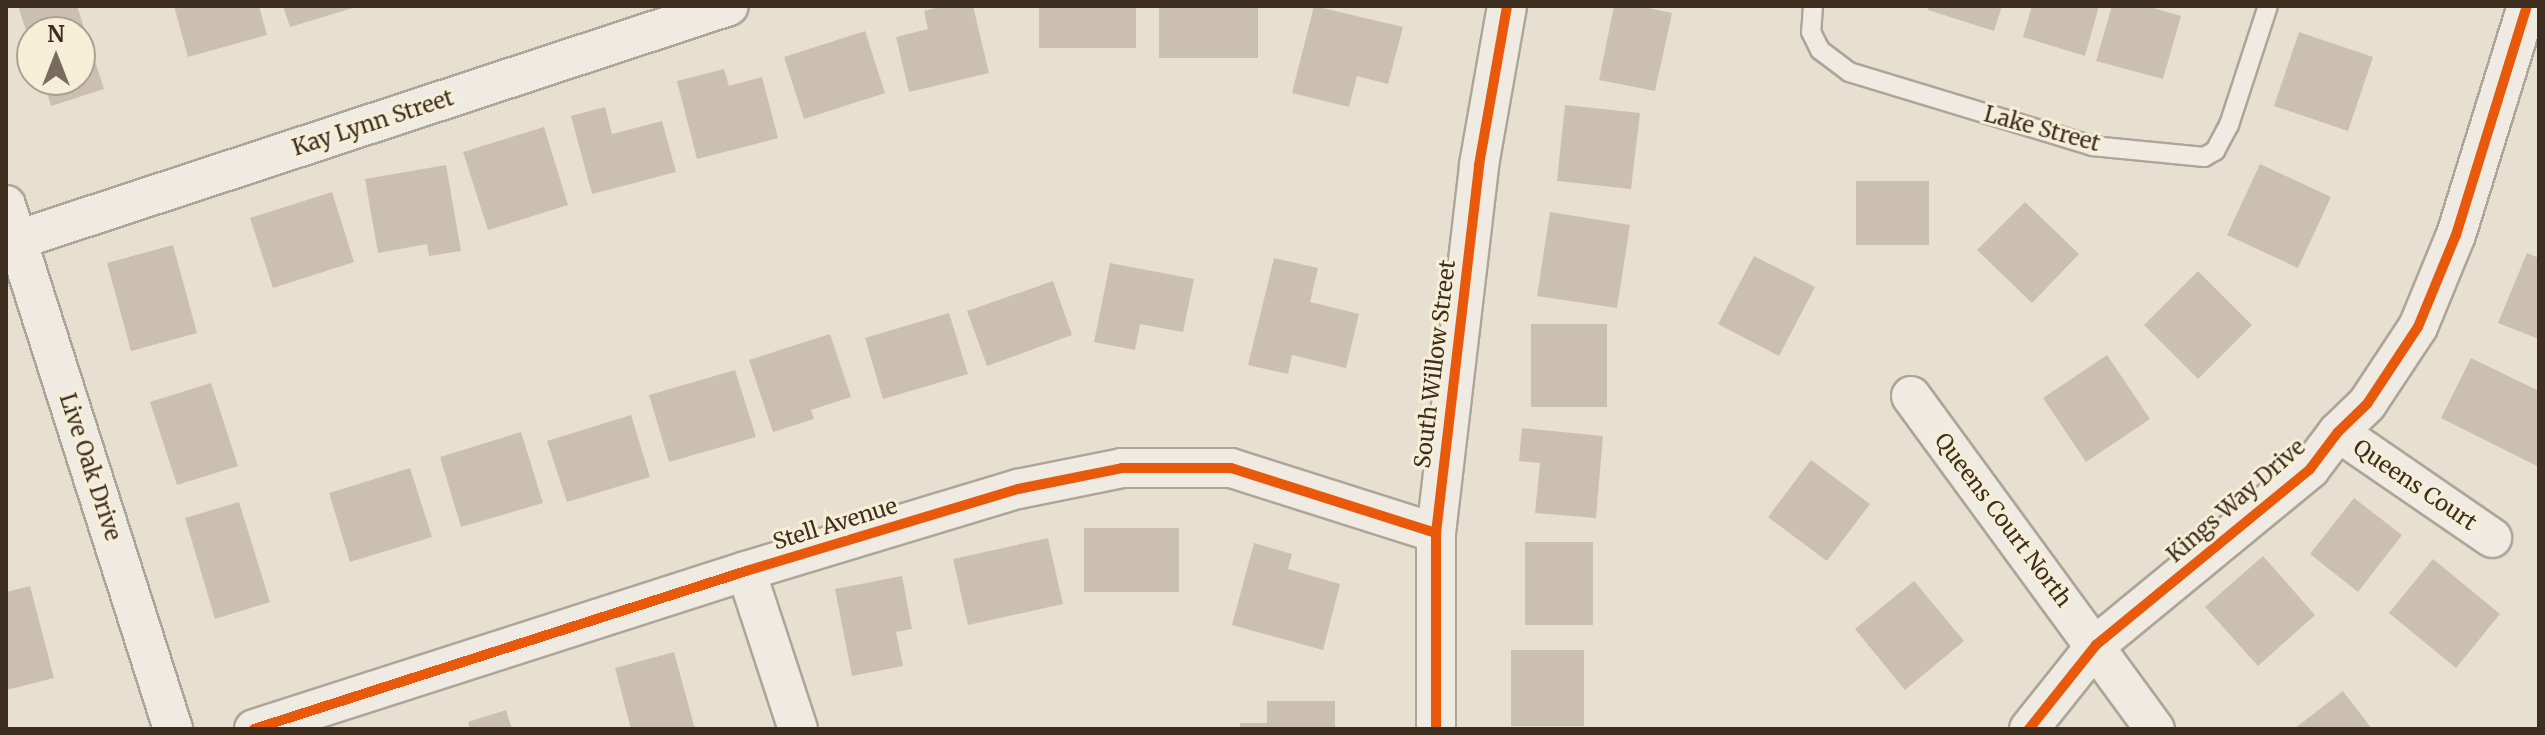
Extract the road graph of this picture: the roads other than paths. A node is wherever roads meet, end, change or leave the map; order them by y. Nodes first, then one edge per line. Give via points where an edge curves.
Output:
1 (729, 6) edge
2 (1507, 6) edge
3 (1813, 6) edge
4 (2268, 6) edge
5 (2527, 6) edge
6 (12, 223) edge
7 (1911, 396) dead end
8 (2338, 432) junction
9 (1436, 533) junction
10 (2492, 538) dead end
11 (746, 571) junction
12 (2096, 645) junction
13 (173, 729) edge
14 (254, 729) edge
15 (798, 729) edge
16 (1436, 729) edge
17 (2029, 729) edge
18 (2155, 729) edge

1 - 6 street, Kay Lynn Street
2 - 9 street, South Willow Street via 1479,165
3 - 4 lane, Lake Street via 1811,32 1820,50 1849,72 2092,146 2204,157 2215,151 2229,125
5 - 8 street, Kings Way Drive via 2456,235 2418,327 2367,404
6 - 13 street, Live Oak Drive
7 - 12 street, Queens Court North
8 - 10 street, Queens Court
8 - 12 street, Kings Way Drive via 2310,469
9 - 11 street, Stell Avenue via 1231,468 1122,468 1018,489
9 - 16 street, South Willow Street
11 - 14 street, Stell Avenue
11 - 15 street
12 - 17 street, Kings Way Drive
12 - 18 street, Queens Court North

